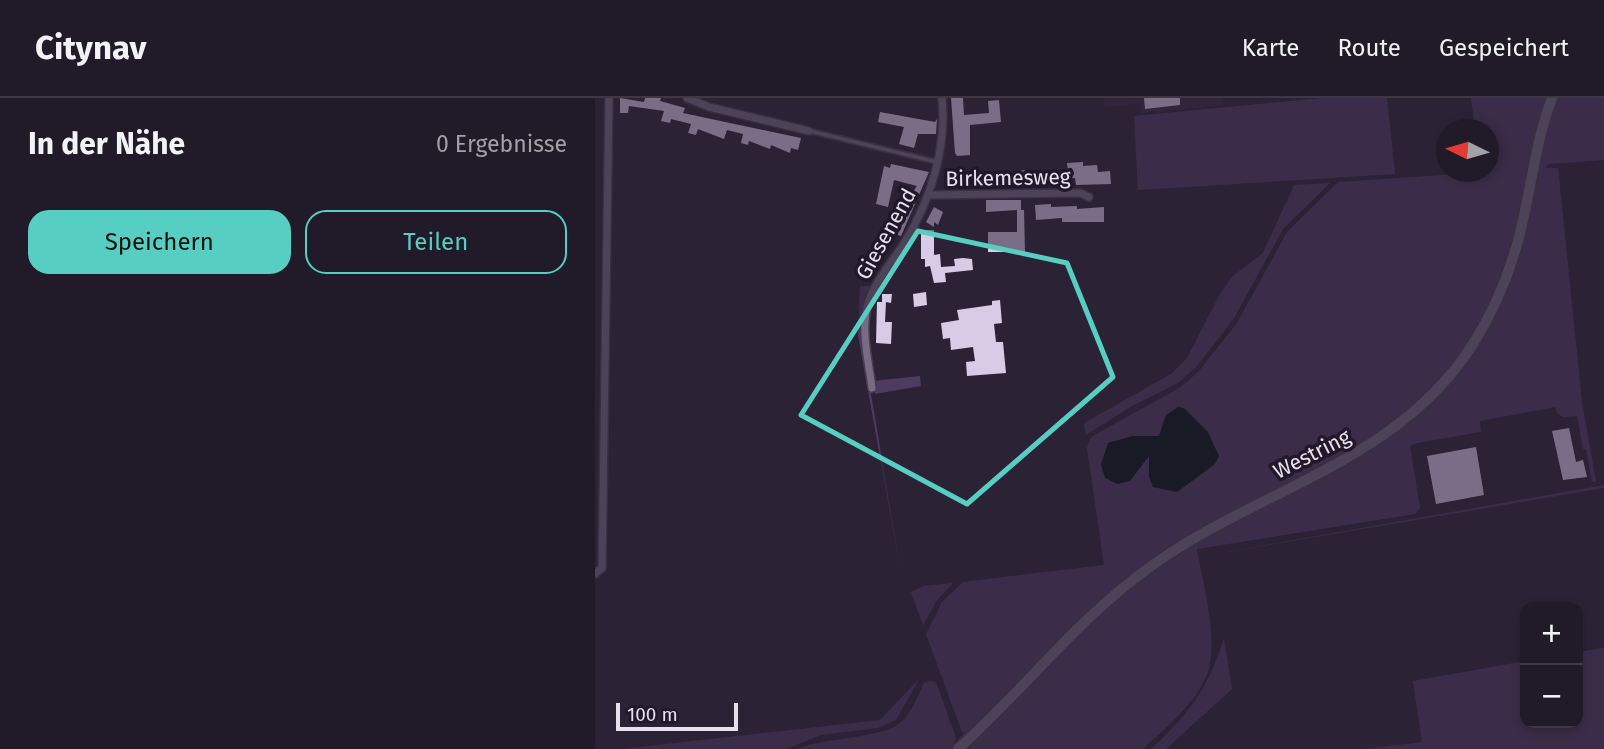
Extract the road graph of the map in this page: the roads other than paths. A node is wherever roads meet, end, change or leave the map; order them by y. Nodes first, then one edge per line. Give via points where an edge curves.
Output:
1 (610, 98) edge
2 (687, 98) edge
3 (942, 98) edge
4 (1552, 98) edge
5 (809, 131) joint
6 (937, 162) junction
7 (928, 195) junction
8 (1089, 197) dead end
9 (595, 282) edge
10 (607, 283) junction
11 (872, 388) dead end
12 (595, 417) edge
13 (605, 417) junction
14 (595, 574) edge
15 (960, 748) edge

1 - 10 street
2 - 5 street
3 - 6 street, Giesenend via 945,128
4 - 15 main road, Westring via 1506,279 1472,346 1435,393 1367,448 1222,521 1142,573 1077,627
5 - 6 lane
6 - 7 street, Giesenend
7 - 8 street, Birkemesweg via 1080,193
7 - 11 street, Giesenend via 866,311
9 - 10 street
10 - 13 street
12 - 13 street
13 - 14 street via 602,568

